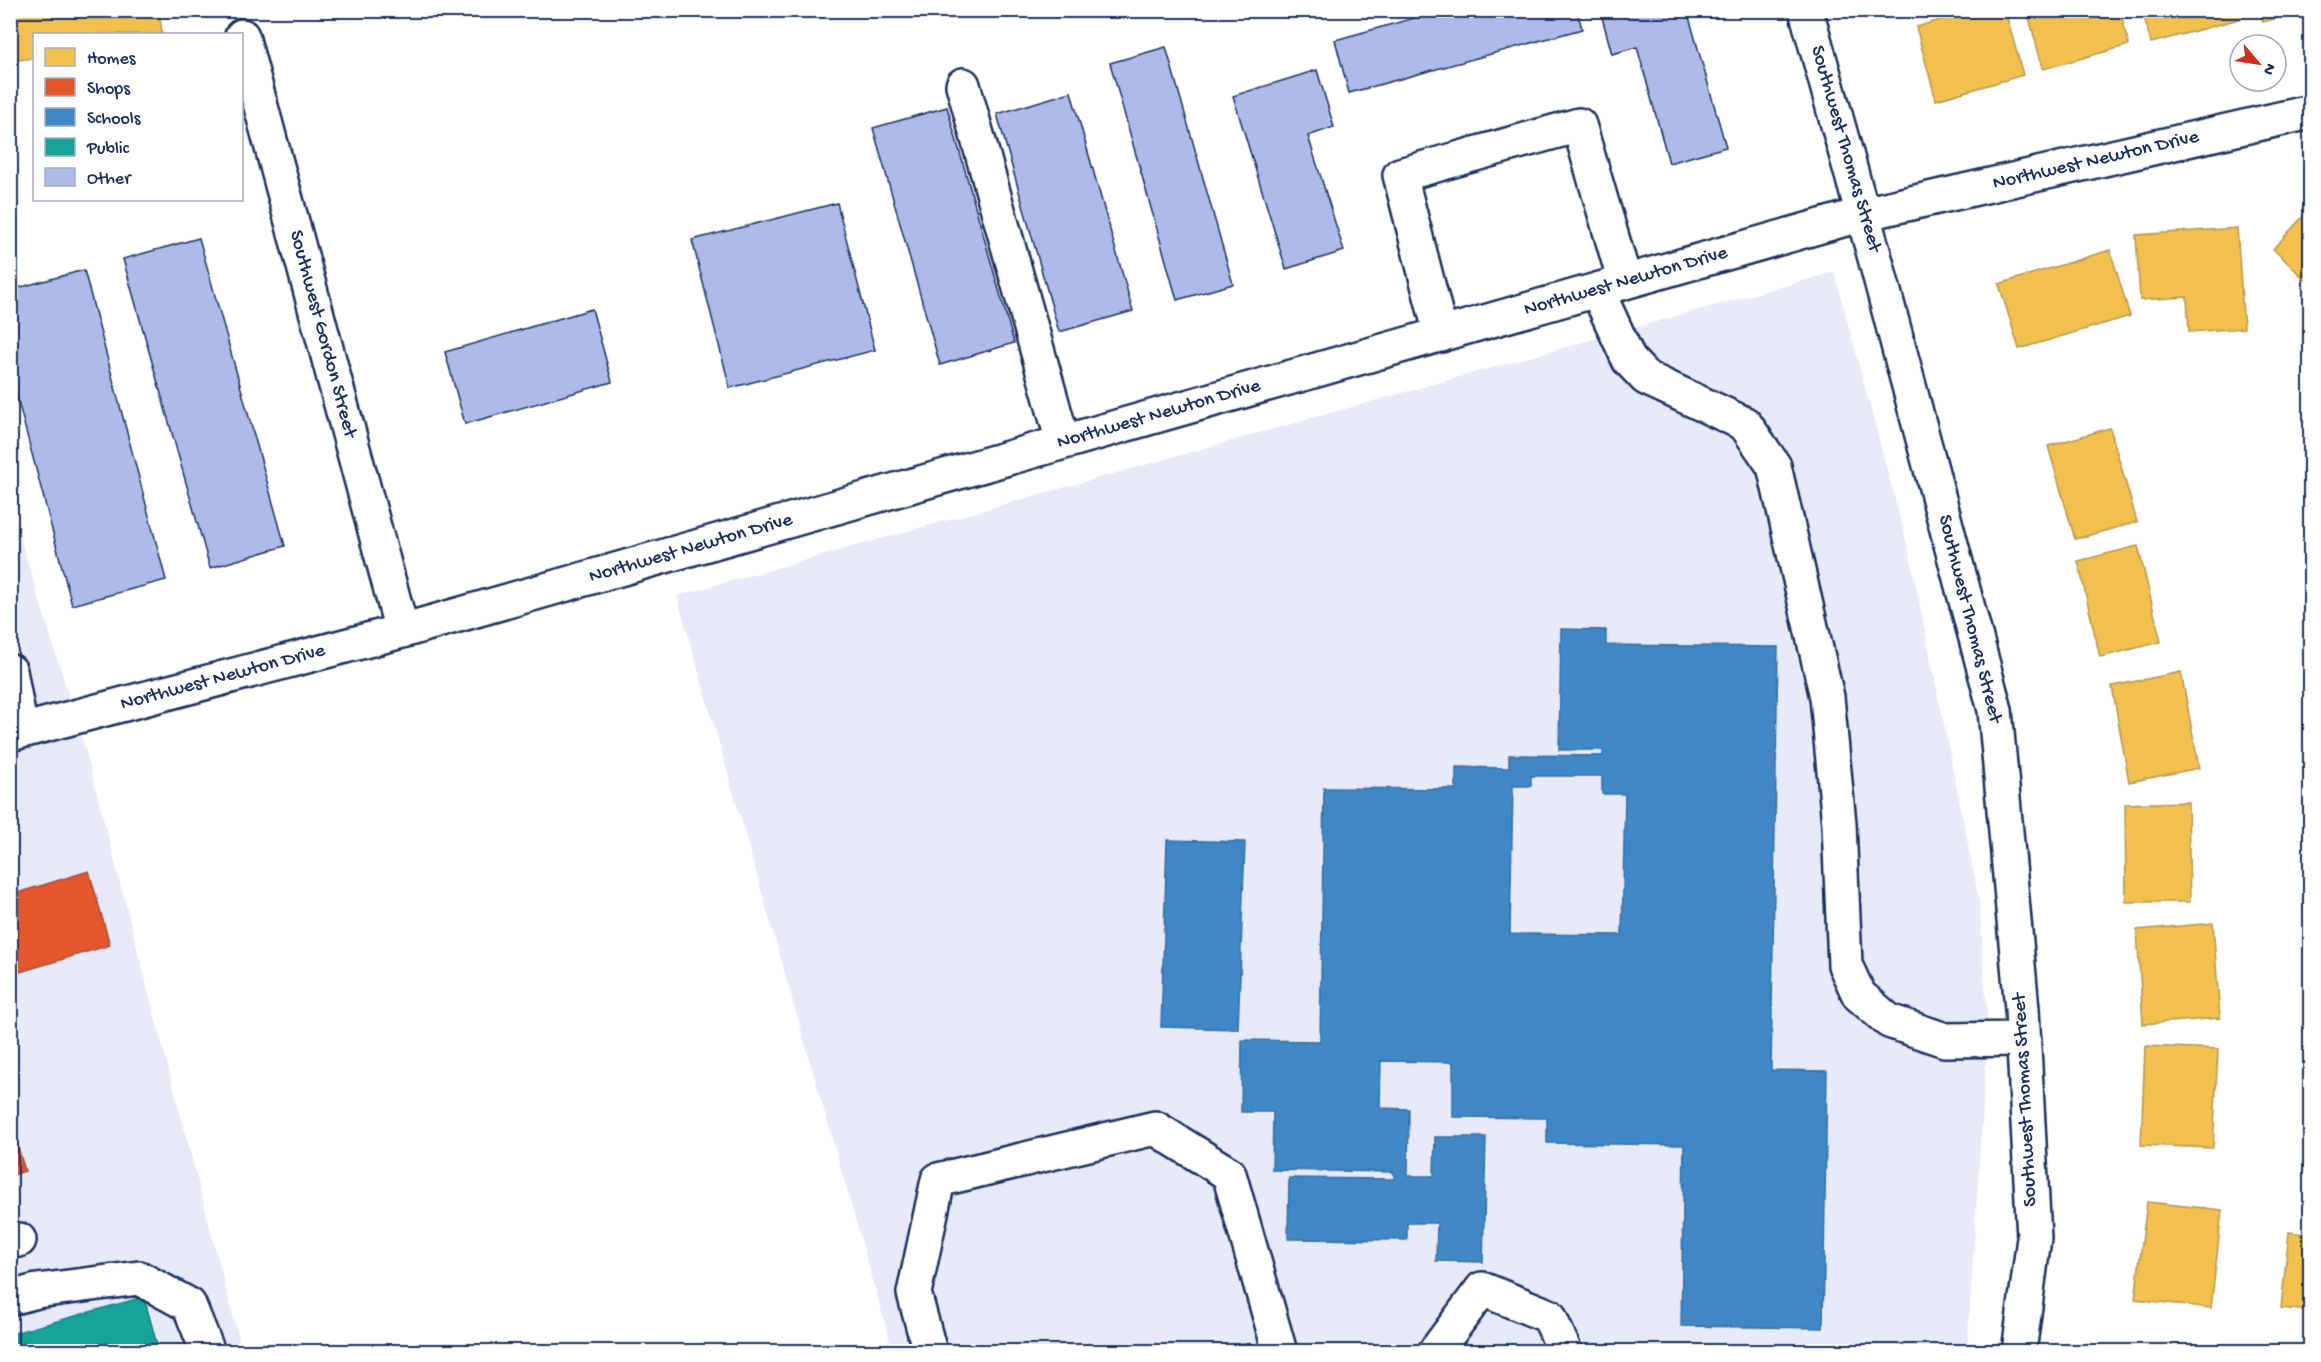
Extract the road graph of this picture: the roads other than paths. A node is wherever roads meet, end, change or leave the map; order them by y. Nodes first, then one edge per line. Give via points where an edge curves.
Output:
1 (235, 10) edge
2 (1806, 10) edge
3 (241, 33) edge
4 (243, 42) edge
5 (963, 85) dead end
6 (2310, 112) edge
7 (1863, 214) junction
8 (1611, 286) junction
9 (1441, 335) junction
10 (1063, 442) junction
11 (402, 631) junction
12 (10, 671) edge
13 (16, 733) edge
14 (2024, 1039) junction
15 (10, 1298) edge
16 (208, 1352) edge
17 (930, 1352) edge
18 (1280, 1352) edge
19 (1434, 1352) edge
20 (1564, 1352) edge
21 (2019, 1352) edge

1 - 3 street, Southwest Gordon Street
2 - 7 street, Southwest Thomas Street
4 - 11 street, Southwest Gordon Street
5 - 10 street
6 - 7 street, Northwest Newton Drive
7 - 8 street, Northwest Newton Drive
7 - 14 street, Southwest Thomas Street via 1995,710
8 - 9 street, Northwest Newton Drive
8 - 9 street via 1579,124 1400,175
8 - 14 street via 1629,360 1646,378 1745,424 1774,466 1827,697 1839,824 1845,965 1859,995 1889,1021 1945,1040
9 - 10 street, Northwest Newton Drive
10 - 11 street, Northwest Newton Drive
11 - 13 street, Northwest Newton Drive
12 - 13 street
14 - 21 street, Southwest Thomas Street via 2034,1238
15 - 16 street via 139,1278 189,1305
17 - 18 street via 914,1293 938,1180 1155,1128 1230,1174
19 - 20 street via 1482,1288 1550,1316

